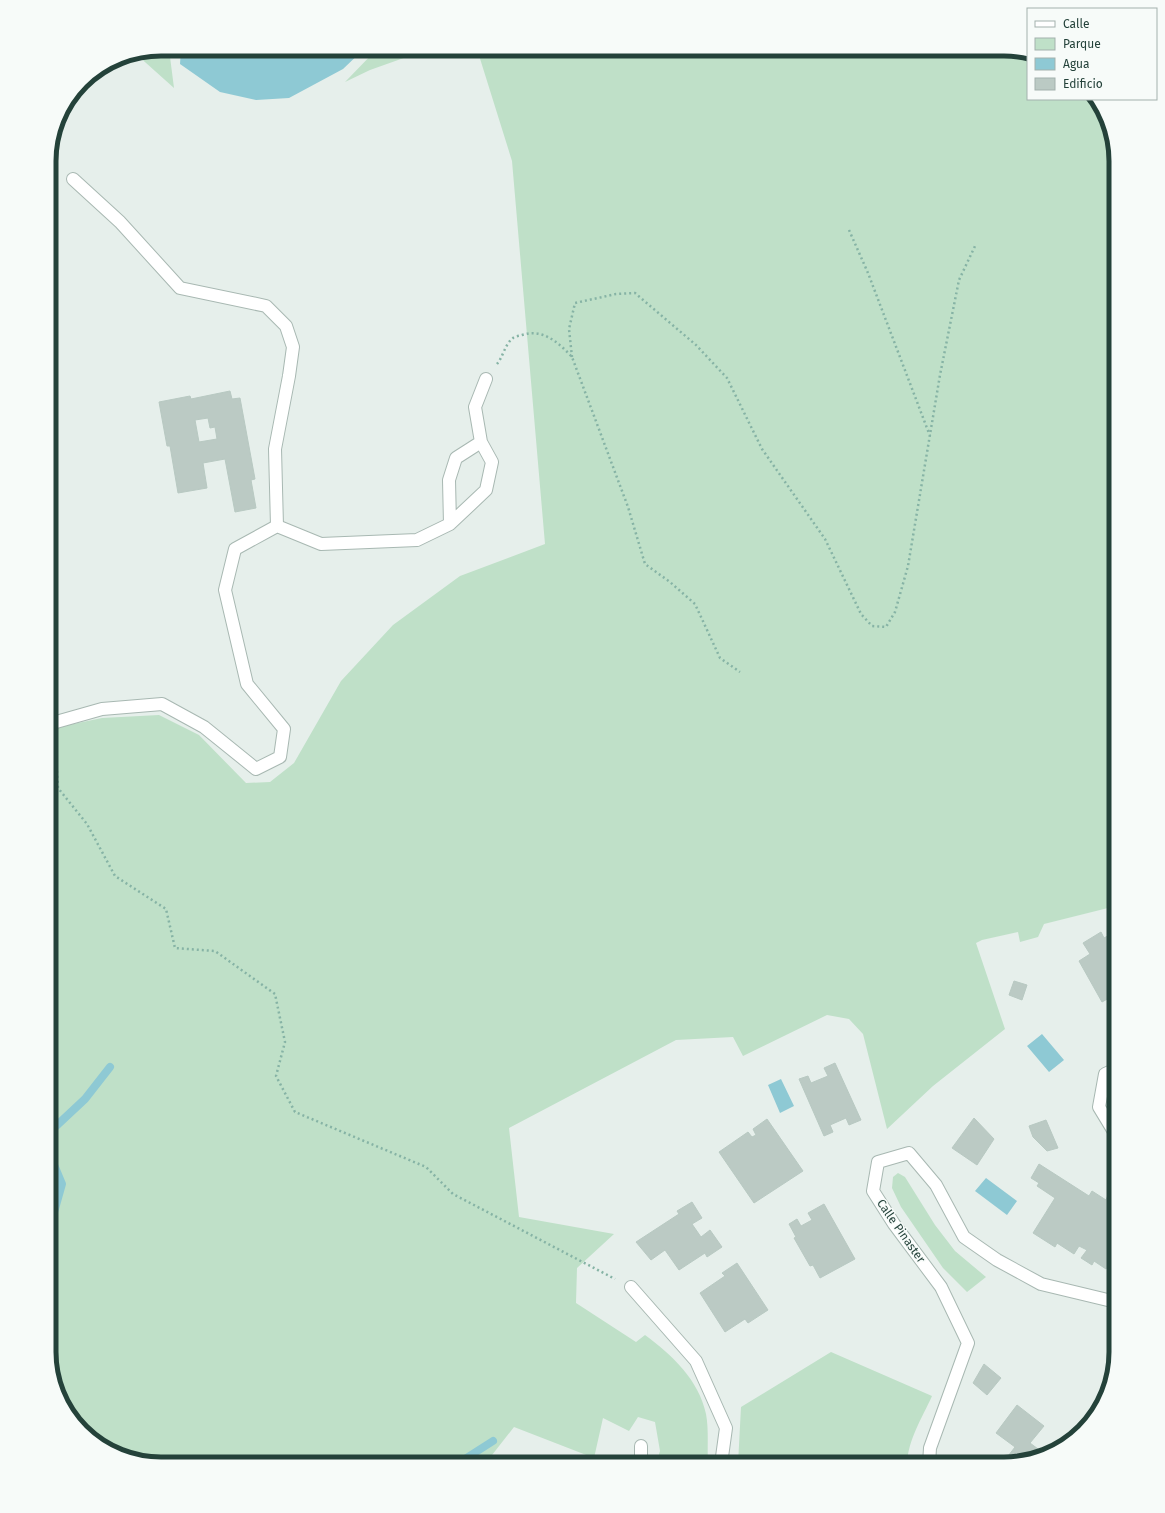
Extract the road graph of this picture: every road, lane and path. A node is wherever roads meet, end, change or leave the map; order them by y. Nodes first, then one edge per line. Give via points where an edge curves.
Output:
1 (73, 179) dead end
2 (849, 230) dead end
3 (976, 244) dead end
4 (572, 357) junction
5 (486, 379) joint
6 (930, 437) junction
7 (481, 442) junction
8 (450, 524) junction
9 (276, 526) junction
10 (740, 672) dead end
11 (56, 723) edge
12 (56, 770) edge
13 (1109, 1072) edge
14 (1109, 1123) edge
15 (631, 1287) joint
16 (1109, 1300) edge
17 (641, 1446) dead end
18 (641, 1457) edge
19 (722, 1457) edge
20 (929, 1457) edge

1 - 9 street via 120,222 180,288 266,306 286,326 293,347 290,376 275,449
2 - 6 path via 868,273
3 - 6 path via 959,280
4 - 5 path via 561,345 545,335 526,333 513,338
4 - 6 path via 569,329 575,303 616,294 635,293 696,345 727,378 762,449 825,539 861,614 872,626 886,627 895,612 908,566
4 - 10 path via 628,507 645,564 695,604 720,658
5 - 7 street via 475,407
7 - 8 street via 456,458 449,480
7 - 8 street via 492,462 486,490
8 - 9 street via 417,540 321,544
9 - 11 street via 235,549 225,590 247,684 284,729 280,757 256,770 204,727 162,704 102,709
12 - 15 path via 58,788 87,824 115,876 166,909 176,948 215,951 275,994 285,1042 276,1076 295,1112 426,1167 453,1194
13 - 14 street via 1105,1074 1099,1107
15 - 19 street via 696,1361 726,1428
16 - 20 street, Calle Pinaster via 1041,1284 997,1260 964,1237 936,1185 909,1153 878,1162 873,1191 941,1287 968,1343 930,1448
17 - 18 street

